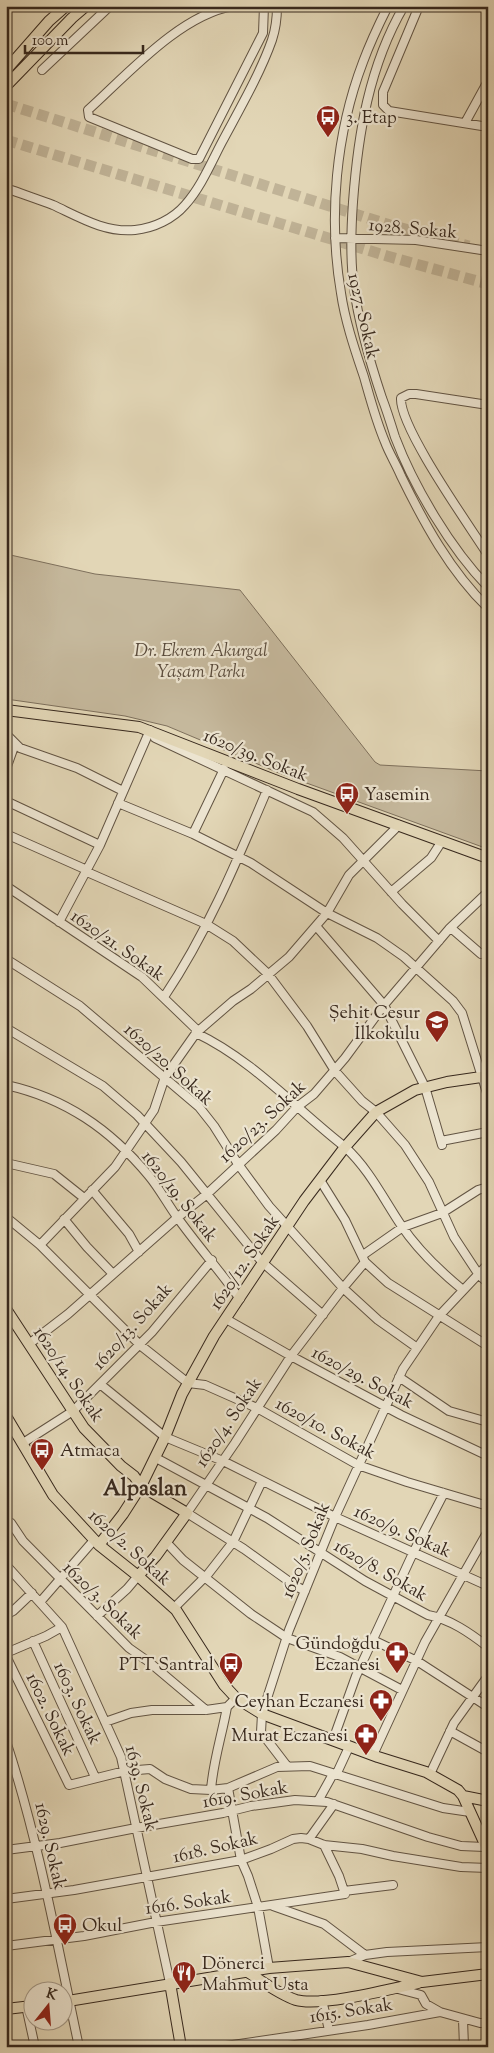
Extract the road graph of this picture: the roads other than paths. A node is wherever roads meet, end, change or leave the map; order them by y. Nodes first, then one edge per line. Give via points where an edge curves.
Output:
1 (66, 6) edge
2 (86, 6) edge
3 (110, 6) edge
4 (234, 6) edge
5 (264, 6) edge
6 (277, 6) edge
7 (388, 6) edge
8 (419, 6) edge
9 (403, 8) edge
10 (414, 14) junction
11 (257, 46) junction
12 (268, 49) junction
13 (6, 70) edge
14 (42, 70) dead end
15 (488, 81) edge
16 (6, 86) edge
17 (465, 123) junction
18 (488, 127) edge
19 (6, 188) edge
20 (335, 238) junction
21 (351, 238) junction
22 (488, 251) edge
23 (488, 405) edge
24 (488, 555) edge
25 (488, 587) edge
26 (488, 608) edge
27 (6, 710) edge
28 (149, 733) junction
29 (6, 734) edge
30 (15, 744) junction
31 (6, 769) edge
32 (224, 769) junction
33 (267, 790) junction
34 (123, 791) junction
35 (6, 801) edge
36 (118, 803) junction
37 (399, 825) junction
38 (6, 834) edge
39 (192, 834) junction
40 (442, 841) junction
41 (100, 845) junction
42 (238, 857) junction
43 (488, 858) edge
44 (363, 861) junction
45 (87, 871) junction
46 (6, 886) edge
47 (391, 892) junction
48 (488, 892) edge
49 (327, 913) junction
50 (59, 922) junction
51 (206, 924) junction
52 (316, 926) junction
53 (451, 928) junction
54 (440, 941) junction
55 (480, 954) dead end
56 (6, 959) edge
57 (417, 968) junction
58 (268, 974) junction
59 (164, 997) junction
60 (384, 1005) junction
61 (6, 1028) edge
62 (196, 1033) junction
63 (335, 1071) junction
64 (165, 1077) junction
65 (485, 1077) edge
66 (6, 1085) edge
67 (425, 1087) junction
68 (488, 1096) edge
69 (297, 1107) junction
70 (376, 1112) junction
71 (146, 1123) junction
72 (488, 1132) edge
73 (345, 1147) junction
74 (126, 1151) junction
75 (6, 1163) edge
76 (238, 1164) junction
77 (320, 1180) junction
78 (488, 1187) edge
79 (92, 1190) junction
80 (207, 1194) junction
81 (84, 1198) junction
82 (442, 1213) junction
83 (6, 1217) edge
84 (178, 1218) junction
85 (64, 1219) junction
86 (288, 1226) junction
87 (403, 1228) junction
88 (40, 1245) junction
89 (139, 1252) junction
90 (364, 1258) junction
91 (212, 1260) junction
92 (262, 1262) junction
93 (488, 1264) edge
94 (113, 1274) junction
95 (479, 1275) junction
96 (488, 1283) edge
97 (342, 1288) junction
98 (464, 1290) junction
99 (88, 1296) junction
100 (240, 1299) junction
101 (6, 1309) edge
102 (322, 1315) junction
103 (439, 1316) junction
104 (226, 1319) junction
105 (29, 1344) junction
106 (140, 1345) junction
107 (488, 1346) edge
108 (416, 1347) junction
109 (291, 1356) junction
110 (399, 1377) junction
111 (188, 1383) junction
112 (100, 1384) junction
113 (386, 1406) junction
114 (257, 1408) junction
115 (73, 1411) junction
116 (6, 1416) edge
117 (488, 1422) edge
118 (165, 1437) junction
119 (23, 1443) junction
120 (488, 1456) edge
121 (156, 1458) junction
122 (223, 1461) junction
123 (358, 1464) junction
124 (262, 1481) junction
125 (205, 1484) junction
126 (141, 1486) junction
127 (444, 1493) junction
128 (488, 1506) edge
129 (249, 1508) junction
130 (187, 1513) junction
131 (334, 1517) junction
132 (11, 1523) dead end
133 (488, 1532) edge
134 (97, 1542) junction
135 (166, 1542) junction
136 (233, 1542) junction
137 (321, 1552) junction
138 (413, 1553) junction
139 (6, 1565) edge
140 (462, 1574) junction
141 (138, 1576) junction
142 (206, 1576) junction
143 (60, 1579) junction
144 (488, 1586) edge
145 (305, 1590) junction
146 (32, 1593) junction
147 (393, 1596) junction
148 (41, 1601) junction
149 (174, 1608) junction
150 (6, 1615) edge
151 (97, 1616) junction
152 (439, 1616) junction
153 (62, 1627) junction
154 (286, 1638) junction
155 (373, 1640) junction
156 (33, 1641) junction
157 (488, 1647) edge
158 (6, 1655) edge
159 (417, 1661) junction
160 (360, 1667) junction
161 (488, 1676) edge
162 (402, 1690) junction
163 (473, 1697) junction
164 (236, 1698) junction
165 (226, 1707) junction
166 (488, 1707) edge
167 (206, 1710) junction
168 (262, 1714) junction
169 (105, 1722) junction
170 (450, 1731) junction
171 (332, 1740) junction
172 (6, 1741) edge
173 (349, 1746) junction
174 (488, 1752) edge
175 (374, 1754) junction
176 (287, 1766) junction
177 (125, 1771) junction
178 (335, 1774) junction
179 (430, 1774) junction
180 (95, 1777) junction
181 (228, 1788) junction
182 (210, 1790) junction
183 (463, 1796) junction
184 (318, 1801) junction
185 (488, 1801) edge
186 (334, 1804) junction
187 (231, 1811) junction
188 (470, 1812) junction
189 (136, 1828) junction
190 (309, 1839) junction
191 (36, 1846) junction
192 (324, 1846) junction
193 (7, 1848) edge
194 (486, 1849) edge
195 (241, 1860) junction
196 (488, 1868) edge
197 (147, 1878) junction
198 (393, 1885) dead end
199 (345, 1892) junction
200 (47, 1894) junction
201 (6, 1899) edge
202 (271, 1905) junction
203 (258, 1907) junction
204 (156, 1922) junction
205 (56, 1940) junction
206 (6, 1946) edge
207 (488, 1947) edge
208 (365, 1955) junction
209 (348, 1962) junction
210 (269, 1968) junction
211 (246, 1971) junction
212 (488, 1974) edge
213 (63, 1980) edge
214 (422, 1982) junction
215 (170, 1983) junction
216 (395, 1988) junction
217 (72, 2000) edge
218 (322, 2000) junction
219 (22, 2007) edge
220 (6, 2009) edge
221 (440, 2012) junction
222 (463, 2018) junction
223 (72, 2020) edge
224 (488, 2023) edge
225 (33, 2030) edge
226 (330, 2030) junction
227 (252, 2044) edge
228 (35, 2047) edge
229 (79, 2047) edge
230 (181, 2047) edge
231 (219, 2047) edge
232 (464, 2047) edge

1 - 13 main road via 49,20
2 - 16 main road
3 - 14 street
4 - 11 street via 193,20 88,110 89,117 199,159
5 - 11 street via 265,26
6 - 12 street via 276,25
7 - 20 street, 1927. Sokak via 363,61 348,112 337,176
8 - 10 street
9 - 10 street
9 - 21 street, 1927. Sokak via 367,99 356,166
10 - 17 street via 383,92 384,104 389,111
11 - 12 street
12 - 19 street via 195,192 185,205 164,221 149,228 114,230
15 - 17 street
17 - 18 street
20 - 21 street, 1928. Sokak
20 - 26 street, 1927. Sokak via 341,294 356,355 384,441 416,506 449,562
21 - 22 street, 1928. Sokak via 416,240
21 - 25 street, 1927. Sokak via 354,288 361,326 396,438 438,521
23 - 24 street via 416,394 401,398 401,406 416,441
27 - 28 main road, 1620/39. Sokak via 139,727
28 - 32 street
28 - 34 street
28 - 37 main road, 1620/39. Sokak
29 - 30 street
30 - 31 street
30 - 34 street via 77,768
32 - 33 street
32 - 39 street
33 - 42 street
33 - 44 street via 314,812
34 - 36 street
35 - 41 street
36 - 39 street
36 - 41 street
37 - 40 main road, 1620/39. Sokak
37 - 44 street
38 - 45 street
39 - 42 street
40 - 43 main road, 1620/39. Sokak
40 - 47 street via 431,858
41 - 45 street
42 - 49 street
42 - 51 street
44 - 47 street
44 - 49 street via 349,875
45 - 50 street
45 - 51 street
46 - 50 street, 1620/21. Sokak
47 - 54 street
48 - 53 street, 1620/23. Sokak
49 - 52 street
49 - 57 street via 377,938
50 - 59 street, 1620/21. Sokak via 142,977
51 - 58 street via 233,941
51 - 59 street via 186,965
52 - 58 street
52 - 60 street
53 - 54 street, 1620/23. Sokak
53 - 55 street
54 - 57 street, 1620/23. Sokak
56 - 64 street, 1620/20. Sokak via 80,1006
57 - 60 street, 1620/23. Sokak
57 - 65 street via 462,1013
58 - 62 street
58 - 63 street via 307,1026
59 - 62 street, 1620/21. Sokak via 196,1029
60 - 63 street, 1620/23. Sokak
60 - 67 street
61 - 71 street via 104,1086
62 - 64 street
62 - 69 street, 1620/21. Sokak via 250,1066
63 - 69 street, 1620/23. Sokak
63 - 70 street via 362,1102
64 - 71 street
64 - 76 street, 1620/20. Sokak via 199,1108
65 - 67 main road, 1620/12. Sokak
65 - 68 street
66 - 74 street, 1620/19. Sokak via 54,1100 83,1115
67 - 70 main road, 1620/12. Sokak
67 - 72 street via 442,1143
69 - 73 street, 1620/21. Sokak
69 - 76 street, 1620/23. Sokak
70 - 73 main road, 1620/12. Sokak
70 - 82 street via 405,1145 429,1182
71 - 74 street
71 - 80 street
73 - 77 main road, 1620/12. Sokak
73 - 87 street, 1620/21. Sokak via 360,1160
74 - 79 street
74 - 84 street, 1620/19. Sokak via 149,1176
75 - 81 street via 54,1174
76 - 80 street, 1620/23. Sokak
76 - 86 street, 1620/20. Sokak
77 - 86 main road, 1620/12. Sokak
77 - 90 street
78 - 82 street, 1620/4. Sokak
79 - 81 street
79 - 89 street
80 - 84 street, 1620/23. Sokak
80 - 92 street
81 - 85 street
82 - 87 street, 1620/4. Sokak
82 - 95 street
83 - 88 street, 1620/10. Sokak
84 - 89 street, 1620/23. Sokak
84 - 91 street, 1620/19. Sokak
85 - 88 street
85 - 94 street
86 - 92 main road, 1620/12. Sokak
86 - 97 street, 1620/20. Sokak
87 - 90 street, 1620/4. Sokak
87 - 98 street, 1620/21. Sokak
88 - 99 street, 1620/10. Sokak
89 - 94 street, 1620/23. Sokak
90 - 97 street, 1620/4. Sokak
90 - 103 street via 388,1283
91 - 100 street, 1620/19. Sokak
91 - 106 street, 1620/13. Sokak
92 - 100 main road, 1620/12. Sokak
92 - 102 street
93 - 95 street, 1620/5. Sokak
94 - 99 street, 1620/23. Sokak
95 - 96 street
95 - 98 street, 1620/5. Sokak
97 - 102 street, 1620/4. Sokak
97 - 108 street, 1620/20. Sokak via 378,1320
98 - 103 street, 1620/5. Sokak
99 - 105 street, 1620/23. Sokak
99 - 106 street, 1620/10. Sokak
100 - 104 main road, 1620/12. Sokak
101 - 105 main road, 1620/14. Sokak
102 - 109 street, 1620/4. Sokak
103 - 107 street
103 - 108 street, 1620/5. Sokak
104 - 109 street, 1620/29. Sokak
104 - 111 main road, 1620/12. Sokak
105 - 115 main road, 1620/14. Sokak
106 - 111 street, 1620/10. Sokak
106 - 112 street, 1620/13. Sokak
108 - 110 street, 1620/5. Sokak
109 - 113 street, 1620/29. Sokak
109 - 114 street, 1620/4. Sokak
110 - 113 street, 1620/5. Sokak
110 - 117 street via 450,1411
111 - 114 street, 1620/10. Sokak via 205,1385
111 - 118 main road, 1620/12. Sokak
112 - 115 street, 1620/13. Sokak
112 - 118 street, 1620/9. Sokak
113 - 120 street, 1620/29. Sokak
113 - 123 street, 1620/5. Sokak
114 - 122 street, 1620/4. Sokak
114 - 123 street, 1620/10. Sokak
115 - 119 street, 1620/13. Sokak
115 - 126 main road, 1620/14. Sokak via 84,1428
116 - 119 main road, 1620/2. Sokak
118 - 121 main road, 1620/12. Sokak
118 - 122 street, 1620/9. Sokak
119 - 134 main road, 1620/2. Sokak via 52,1495
121 - 125 street, 1620/8. Sokak
121 - 126 main road, 1620/12. Sokak
122 - 124 street, 1620/9. Sokak
122 - 125 street, 1620/4. Sokak
123 - 127 street, 1620/10. Sokak
123 - 131 street, 1620/5. Sokak
124 - 129 street
124 - 131 street, 1620/9. Sokak
125 - 129 street, 1620/8. Sokak
125 - 130 street, 1620/4. Sokak
126 - 130 main road, 1620/14. Sokak
126 - 134 main road, 1620/12. Sokak via 123,1514
127 - 128 street, 1620/10. Sokak
127 - 138 street
129 - 136 street
129 - 137 street, 1620/8. Sokak
130 - 135 main road, 1620/4. Sokak
130 - 136 street, 1620/14. Sokak
131 - 137 street, 1620/5. Sokak
131 - 138 street, 1620/9. Sokak
132 - 143 street, 1620/3. Sokak via 23,1542
133 - 140 street
134 - 141 main road, 1620/2. Sokak
134 - 143 street
135 - 141 main road, 1620/4. Sokak
135 - 142 street via 183,1560
136 - 142 street
136 - 145 street, 1620/14. Sokak via 294,1586
137 - 145 street, 1620/5. Sokak
137 - 147 street, 1620/8. Sokak
138 - 140 street, 1620/9. Sokak
138 - 147 street
139 - 146 street, 1639. Sokak
140 - 144 street, 1620/9. Sokak
140 - 152 street
141 - 149 main road, 1620/2. Sokak
141 - 151 street, 1620/4. Sokak
142 - 149 street
142 - 154 street
143 - 148 street
143 - 151 street, 1620/3. Sokak
145 - 154 street, 1620/5. Sokak
146 - 148 street, 1639. Sokak
146 - 150 street
147 - 152 street, 1620/8. Sokak via 428,1615
147 - 155 street
148 - 153 street, 1639. Sokak
149 - 164 main road, 1620/2. Sokak via 224,1685
151 - 167 street, 1620/3. Sokak via 129,1648
152 - 157 street, 1620/8. Sokak
152 - 159 street
153 - 156 street
153 - 169 street, 1639. Sokak
154 - 160 street
154 - 168 street, 1620/5. Sokak
155 - 159 street
155 - 160 street
156 - 158 street
156 - 180 street, 1603. Sokak
158 - 180 street, 1602. Sokak via 69,1785
159 - 162 street
159 - 163 street
160 - 162 street
160 - 171 street
161 - 163 street
162 - 175 street
163 - 166 street
163 - 170 street
164 - 165 street
164 - 168 main road, 1620/2. Sokak
165 - 167 street
165 - 182 street
167 - 169 street via 152,1710
168 - 171 main road, 1620/2. Sokak
168 - 176 street, 1620/5. Sokak via 260,1732
169 - 177 street, 1639. Sokak
170 - 174 street
170 - 179 street
171 - 173 main road, 1620/2. Sokak
172 - 191 street, 1629. Sokak
173 - 175 main road, 1620/2. Sokak
173 - 178 street
175 - 179 main road, 1620/2. Sokak
176 - 178 street via 310,1766
176 - 181 street via 277,1767
177 - 180 street
177 - 182 street via 150,1769 191,1789
177 - 189 street, 1639. Sokak
178 - 184 street
178 - 188 street via 443,1808
179 - 183 main road, 1620/2. Sokak
181 - 182 street
181 - 187 street
183 - 185 main road
183 - 188 main road
184 - 186 street, 1619. Sokak
184 - 187 street, 1619. Sokak via 295,1800
186 - 190 street
186 - 194 street, 1619. Sokak via 406,1830 461,1846
187 - 189 street, 1619. Sokak
187 - 195 street
188 - 194 main road
189 - 191 street, 1619. Sokak
189 - 197 street, 1639. Sokak
190 - 192 street
190 - 195 street, 1618. Sokak via 293,1839
191 - 193 street, 1619. Sokak
191 - 200 street, 1629. Sokak
192 - 196 street via 362,1849 453,1866
192 - 199 street
195 - 197 street, 1618. Sokak
195 - 203 street
197 - 200 street, 1618. Sokak
197 - 204 street, 1639. Sokak
198 - 199 street, 1616. Sokak
199 - 202 street, 1616. Sokak
200 - 201 street, 1618. Sokak
200 - 205 street, 1629. Sokak
202 - 203 street, 1616. Sokak
202 - 208 street via 324,1924
203 - 204 street, 1616. Sokak
203 - 210 street
204 - 205 street, 1616. Sokak
204 - 215 street, 1639. Sokak
205 - 206 street, 1616. Sokak
205 - 213 street, 1629. Sokak
207 - 208 street
208 - 209 street
209 - 210 main road, 1615. Sokak
209 - 214 main road, 1615. Sokak
210 - 211 main road, 1615. Sokak
211 - 215 main road, 1615. Sokak
211 - 218 main road via 299,2001
212 - 214 main road, 1615. Sokak
214 - 216 main road
215 - 217 main road, 1615. Sokak
215 - 230 main road, 1639. Sokak
216 - 218 main road
216 - 221 street via 421,1995 426,2004
218 - 226 street
219 - 220 main road
221 - 222 street, 1615. Sokak
221 - 226 street, 1615. Sokak
222 - 224 street, 1615. Sokak
222 - 232 street
223 - 229 street, 1629. Sokak
225 - 228 street
226 - 227 street, 1615. Sokak
227 - 231 street, 1615. Sokak

